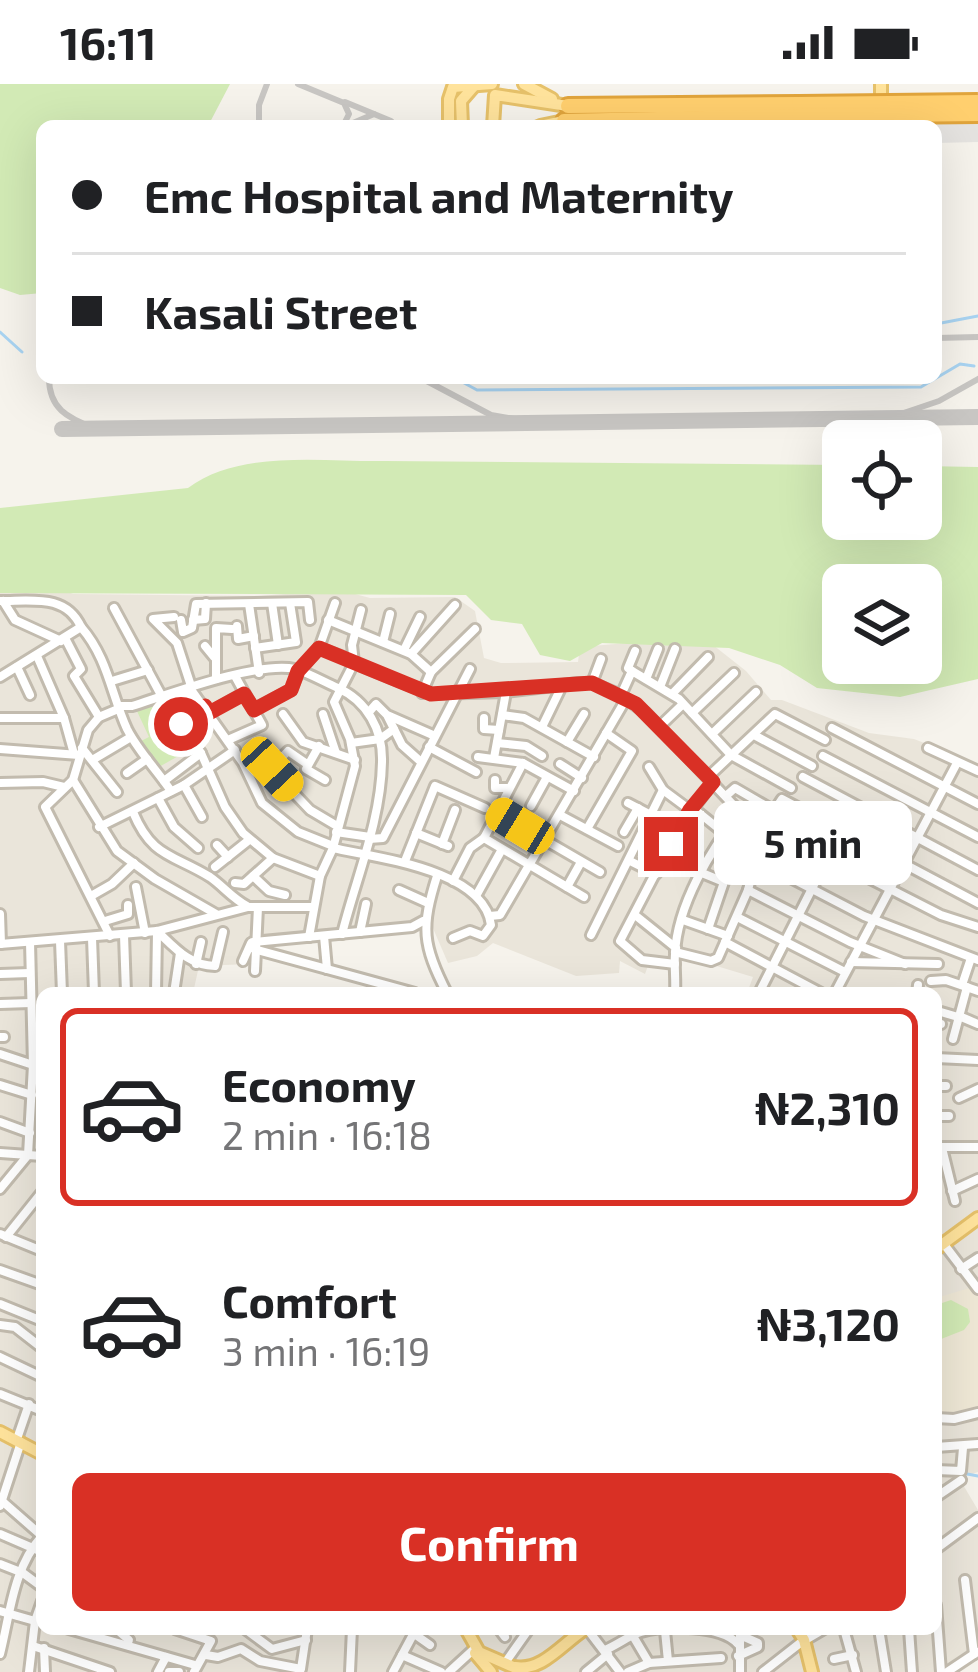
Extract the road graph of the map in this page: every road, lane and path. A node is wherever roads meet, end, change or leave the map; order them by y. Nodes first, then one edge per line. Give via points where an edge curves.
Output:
1 (475, 84) edge
2 (493, 84) edge
3 (531, 85) edge
4 (884, 92) edge
5 (978, 100) edge
6 (717, 110) junction
7 (799, 110) junction
8 (557, 116) edge
9 (978, 116) edge
10 (449, 120) edge
11 (462, 120) edge
12 (493, 120) edge
13 (885, 120) junction
14 (2, 601) edge
15 (206, 602) junction
16 (272, 603) junction
17 (290, 603) junction
18 (335, 603) dead end
19 (251, 604) junction
20 (455, 604) dead end
21 (114, 608) dead end
22 (361, 610) dead end
23 (390, 614) dead end
24 (206, 616) junction
25 (420, 617) dead end
26 (15, 620) junction
27 (193, 620) junction
28 (310, 620) dead end
29 (328, 620) junction
30 (3, 626) dead end
31 (227, 628) junction
32 (475, 629) dead end
33 (83, 630) junction
34 (254, 630) junction
35 (356, 630) junction
36 (63, 640) junction
37 (221, 640) dead end
38 (383, 642) junction
39 (278, 645) junction
40 (205, 646) dead end
41 (258, 648) junction
42 (319, 648) junction
43 (658, 649) dead end
44 (675, 649) dead end
45 (635, 651) dead end
46 (408, 652) junction
47 (37, 656) junction
48 (708, 658) dead end
49 (601, 659) dead end
50 (353, 662) junction
51 (17, 667) junction
52 (215, 667) junction
53 (470, 668) dead end
54 (148, 670) junction
55 (298, 671) junction
56 (632, 671) junction
57 (261, 672) junction
58 (431, 672) junction
59 (1, 674) edge
60 (734, 674) dead end
61 (235, 676) junction
62 (646, 679) junction
63 (112, 681) junction
64 (592, 683) junction
65 (190, 686) junction
66 (661, 687) junction
67 (340, 689) junction
68 (560, 690) dead end
69 (506, 692) junction
70 (756, 692) dead end
71 (422, 693) junction
72 (244, 694) junction
73 (672, 694) junction
74 (30, 695) dead end
75 (161, 695) junction
76 (459, 695) junction
77 (623, 697) junction
78 (683, 704) junction
79 (119, 708) junction
80 (207, 710) junction
81 (254, 710) junction
82 (369, 712) junction
83 (692, 713) junction
84 (283, 714) dead end
85 (322, 714) dead end
86 (584, 714) dead end
87 (502, 715) junction
88 (387, 716) junction
89 (99, 717) junction
90 (0, 718) edge
91 (64, 718) junction
92 (484, 718) dead end
93 (542, 727) junction
94 (659, 727) junction
95 (832, 728) dead end
96 (394, 730) junction
97 (499, 730) junction
98 (606, 733) junction
99 (712, 734) junction
100 (754, 735) junction
101 (435, 736) junction
102 (131, 737) junction
103 (380, 739) junction
104 (228, 740) junction
105 (825, 740) dead end
106 (567, 742) junction
107 (351, 743) junction
108 (496, 743) junction
109 (319, 746) junction
110 (429, 746) junction
111 (928, 748) dead end
112 (0, 749) edge
113 (235, 750) junction
114 (78, 752) junction
115 (201, 753) junction
116 (336, 753) junction
117 (731, 754) junction
118 (542, 756) dead end
119 (824, 756) dead end
120 (478, 757) dead end
121 (494, 758) junction
122 (594, 758) junction
123 (147, 759) junction
124 (94, 760) junction
125 (355, 760) junction
126 (420, 761) junction
127 (243, 763) junction
128 (523, 763) junction
129 (957, 763) junction
130 (307, 764) junction
131 (560, 764) dead end
132 (812, 766) dead end
133 (649, 767) dead end
134 (209, 769) junction
135 (272, 769) junction
136 (978, 771) edge
137 (476, 772) dead end
138 (127, 773) dead end
139 (547, 777) junction
140 (803, 777) dead end
141 (582, 778) junction
142 (325, 780) dead end
143 (495, 780) dead end
144 (711, 780) junction
145 (164, 781) junction
146 (0, 783) edge
147 (69, 784) junction
148 (184, 785) junction
149 (944, 786) junction
150 (507, 788) junction
151 (791, 788) dead end
152 (663, 790) junction
153 (171, 791) junction
154 (574, 791) junction
155 (117, 792) dead end
156 (727, 795) junction
157 (158, 798) junction
158 (602, 804) junction
159 (978, 804) edge
160 (531, 806) dead end
161 (490, 809) junction
162 (692, 809) junction
163 (455, 810) dead end
164 (773, 810) junction
165 (133, 812) junction
166 (616, 812) dead end
167 (741, 812) junction
168 (931, 812) junction
169 (560, 815) junction
170 (651, 815) junction
171 (202, 817) dead end
172 (764, 826) junction
173 (99, 827) junction
174 (336, 829) junction
175 (586, 830) junction
176 (416, 832) junction
177 (625, 832) dead end
178 (724, 833) junction
179 (978, 837) edge
180 (369, 838) junction
181 (484, 838) junction
182 (917, 838) junction
183 (249, 840) junction
184 (544, 841) junction
185 (671, 844) junction
186 (217, 845) dead end
187 (618, 846) dead end
188 (333, 847) junction
189 (198, 848) dead end
190 (501, 850) junction
191 (683, 854) dead end
192 (364, 855) junction
193 (229, 857) junction
194 (273, 858) junction
195 (827, 859) junction
196 (756, 860) junction
197 (405, 861) junction
198 (630, 861) junction
199 (580, 862) junction
200 (134, 863) junction
201 (904, 863) junction
202 (529, 866) junction
203 (215, 868) dead end
204 (978, 870) edge
205 (600, 872) dead end
206 (702, 873) junction
207 (656, 874) junction
208 (253, 876) junction
209 (320, 876) junction
210 (437, 876) junction
211 (453, 881) junction
212 (235, 883) dead end
213 (136, 887) dead end
214 (567, 887) junction
215 (399, 890) dead end
216 (748, 890) junction
217 (812, 890) junction
218 (890, 891) junction
219 (285, 895) dead end
220 (91, 896) junction
221 (476, 896) junction
222 (584, 897) dead end
223 (978, 903) edge
224 (366, 904) dead end
225 (428, 904) junction
226 (128, 905) dead end
227 (253, 907) junction
228 (312, 908) junction
229 (0, 914) edge
230 (216, 914) junction
231 (634, 915) junction
232 (798, 915) junction
233 (490, 916) junction
234 (737, 917) junction
235 (683, 920) junction
236 (105, 921) junction
237 (874, 921) junction
238 (976, 924) edge
239 (424, 926) junction
240 (708, 929) junction
241 (158, 932) junction
242 (223, 932) dead end
243 (360, 932) junction
244 (146, 933) junction
245 (342, 934) junction
246 (124, 935) junction
247 (592, 935) dead end
248 (110, 936) junction
249 (323, 936) junction
250 (309, 937) junction
251 (92, 938) junction
252 (453, 938) dead end
253 (727, 939) junction
254 (60, 941) junction
255 (785, 941) junction
256 (30, 942) junction
257 (201, 942) dead end
258 (253, 942) junction
259 (0, 944) edge
260 (860, 946) junction
261 (675, 950) junction
262 (180, 953) junction
263 (974, 959) edge
264 (243, 961) dead end
265 (851, 962) junction
266 (196, 964) junction
267 (675, 964) junction
268 (905, 964) junction
269 (938, 964) dead end
270 (771, 967) junction
271 (327, 969) junction
272 (255, 971) dead end
273 (30, 973) junction
274 (845, 973) junction
275 (0, 974) edge
276 (931, 981) dead end
277 (964, 986) junction
278 (62, 987) edge
279 (94, 987) edge
280 (126, 987) edge
281 (156, 987) edge
282 (175, 987) edge
283 (375, 987) edge
284 (446, 987) edge
285 (675, 987) edge
286 (762, 987) edge
287 (809, 987) edge
288 (838, 987) edge
289 (978, 992) edge
290 (32, 1003) junction
291 (0, 1004) edge
292 (942, 1012) edge
293 (958, 1017) junction
294 (978, 1024) edge
295 (36, 1030) edge
296 (952, 1039) dead end
297 (0, 1054) edge
298 (942, 1058) edge
299 (975, 1060) edge
300 (36, 1067) edge
301 (959, 1070) dead end
302 (0, 1085) edge
303 (978, 1089) edge
304 (32, 1095) junction
305 (959, 1098) dead end
306 (36, 1111) edge
307 (942, 1116) edge
308 (950, 1116) dead end
309 (36, 1118) edge
310 (0, 1122) edge
311 (30, 1133) junction
312 (942, 1147) edge
313 (978, 1147) edge
314 (0, 1153) edge
315 (28, 1154) junction
316 (36, 1155) edge
317 (942, 1157) edge
318 (978, 1179) edge
319 (0, 1189) edge
320 (36, 1199) edge
321 (29, 1207) junction
322 (36, 1211) edge
323 (978, 1216) edge
324 (3, 1236) edge
325 (942, 1242) edge
326 (36, 1249) edge
327 (942, 1249) edge
328 (978, 1258) edge
329 (961, 1269) junction
330 (0, 1270) edge
331 (974, 1279) edge
332 (36, 1283) edge
333 (978, 1289) edge
334 (0, 1304) edge
335 (36, 1319) edge
336 (0, 1325) edge
337 (36, 1342) edge
338 (0, 1358) edge
339 (36, 1373) edge
340 (0, 1394) edge
341 (29, 1403) junction
342 (36, 1407) edge
343 (978, 1413) edge
344 (942, 1418) edge
345 (0, 1431) edge
346 (20, 1439) junction
347 (978, 1444) edge
348 (942, 1447) edge
349 (36, 1448) edge
350 (963, 1448) junction
351 (942, 1470) edge
352 (0, 1472) edge
353 (11, 1475) junction
354 (961, 1480) dead end
355 (942, 1493) edge
356 (1, 1504) edge
357 (978, 1518) edge
358 (36, 1531) edge
359 (0, 1534) edge
360 (942, 1541) edge
361 (36, 1548) edge
362 (36, 1552) edge
363 (0, 1564) edge
364 (23, 1573) junction
365 (965, 1580) dead end
366 (36, 1583) edge
367 (3, 1611) edge
368 (36, 1621) edge
369 (942, 1631) edge
370 (36, 1634) edge
371 (91, 1635) edge
372 (124, 1635) edge
373 (204, 1635) edge
374 (254, 1635) edge
375 (304, 1635) edge
376 (307, 1635) edge
377 (352, 1635) edge
378 (412, 1635) edge
379 (419, 1635) edge
380 (466, 1635) edge
381 (468, 1635) edge
382 (526, 1635) edge
383 (581, 1635) edge
384 (582, 1635) edge
385 (592, 1635) edge
386 (639, 1635) edge
387 (665, 1635) edge
388 (728, 1635) edge
389 (742, 1635) edge
390 (743, 1635) edge
391 (801, 1635) edge
392 (802, 1635) edge
393 (846, 1635) edge
394 (880, 1635) edge
395 (909, 1635) edge
396 (633, 1636) junction
397 (739, 1644) junction
398 (128, 1645) junction
399 (430, 1645) dead end
400 (33, 1646) junction
401 (44, 1648) junction
402 (472, 1650) junction
403 (607, 1652) junction
404 (975, 1653) edge
405 (0, 1654) edge
406 (206, 1655) junction
407 (402, 1655) junction
408 (853, 1655) junction
409 (738, 1656) junction
410 (166, 1657) junction
411 (721, 1658) dead end
412 (696, 1659) junction
413 (834, 1659) dead end
414 (649, 1664) junction
415 (667, 1665) edge
416 (978, 1665) edge
417 (777, 1668) edge
418 (195, 1669) edge
419 (506, 1669) edge
420 (951, 1670) edge
421 (29, 1672) edge
422 (45, 1672) edge
423 (110, 1672) edge
424 (158, 1672) edge
425 (170, 1672) edge
426 (179, 1672) edge
427 (350, 1672) edge
428 (394, 1672) edge
429 (445, 1672) edge
430 (535, 1672) edge
431 (586, 1672) edge
432 (624, 1672) edge
433 (696, 1672) edge
434 (740, 1672) edge
435 (763, 1672) edge
436 (813, 1672) edge
437 (856, 1672) edge
438 (886, 1672) edge
439 (912, 1672) edge

1 - 2 main road
1 - 10 main road via 452,89
1 - 11 main road via 461,101
3 - 8 main road
4 - 5 main road
4 - 6 main road via 748,98
4 - 13 main road
5 - 7 highway, bridge
6 - 7 highway
6 - 8 highway
6 - 13 main road
7 - 9 highway, bridge
8 - 12 main road via 495,95
9 - 13 main road
14 - 26 street
14 - 33 street via 61,603
15 - 19 street
15 - 24 street
15 - 27 street via 194,605
16 - 17 street
16 - 19 street
16 - 39 street
17 - 28 street via 308,602
17 - 39 street via 296,642
18 - 29 street
19 - 34 street
20 - 46 street
21 - 54 street
22 - 35 street
23 - 38 street
24 - 27 street
24 - 31 street
25 - 46 street
26 - 30 street
26 - 36 street
27 - 65 street via 183,632 177,618 153,619 177,643
29 - 35 street
29 - 42 street
31 - 34 street via 238,639
31 - 37 street
31 - 52 street
32 - 58 street
33 - 36 street
33 - 63 street
34 - 41 street
35 - 38 street
35 - 50 street
36 - 47 street
36 - 89 street
38 - 46 street
39 - 41 street
40 - 52 street
41 - 57 street
42 - 50 street
42 - 55 street
43 - 62 street
44 - 66 street
45 - 56 street
46 - 58 street
47 - 51 street
47 - 91 street
48 - 73 street
49 - 64 street
50 - 67 street
50 - 71 street
51 - 59 street
51 - 74 street
52 - 61 street
52 - 65 street
53 - 76 street
54 - 63 street
54 - 75 street
55 - 57 street
55 - 67 street
55 - 81 street via 291,690
56 - 62 street
56 - 77 street
57 - 61 street
58 - 71 street
60 - 83 street
61 - 72 street
62 - 66 street
63 - 79 street
64 - 69 street
64 - 77 street
65 - 75 street
65 - 80 street
66 - 73 street
67 - 82 street
67 - 107 street via 334,706
68 - 93 street
69 - 76 street
69 - 87 street
70 - 99 street
71 - 76 street
72 - 80 street
72 - 81 street
73 - 78 street
75 - 79 street
76 - 101 street
77 - 94 street
77 - 98 street
78 - 83 street
78 - 94 street
79 - 89 street
79 - 102 street
80 - 104 street
80 - 115 street via 178,725
81 - 104 street via 262,725
82 - 88 street via 376,704
82 - 103 street
83 - 99 street
84 - 109 street via 303,742
85 - 116 street
86 - 106 street
87 - 93 street
87 - 97 street
88 - 96 street
88 - 101 street
89 - 114 street
90 - 91 street
91 - 114 street
92 - 97 street via 484,728
93 - 106 street
94 - 144 street
95 - 149 street
96 - 103 street
96 - 126 street
97 - 108 street
98 - 122 street
98 - 158 street via 632,751
99 - 117 street
100 - 105 street via 775,714
100 - 117 street
100 - 132 street
101 - 110 street
102 - 123 street
102 - 124 street
103 - 107 street
103 - 180 street
104 - 113 street
106 - 122 street
107 - 125 street
108 - 118 street
108 - 121 street
109 - 116 street
109 - 130 street
110 - 126 street
110 - 137 street
111 - 129 street
112 - 114 street
113 - 127 street
113 - 134 street
114 - 124 street
114 - 147 street
115 - 134 street
115 - 145 street
116 - 125 street
117 - 144 street
117 - 151 street
119 - 168 street
120 - 121 street
121 - 128 street
122 - 141 street
123 - 138 street
123 - 145 street
124 - 155 street
125 - 174 street
126 - 180 street via 382,838
127 - 135 street
127 - 188 street via 275,815
128 - 139 street
128 - 150 street
129 - 136 street
129 - 149 street
130 - 135 street via 288,751
130 - 142 street
131 - 141 street
133 - 152 street
134 - 148 street
134 - 183 street
135 - 174 street
139 - 154 street
139 - 160 street
140 - 182 street
141 - 154 street
143 - 150 street via 496,788
144 - 156 street
144 - 162 street
145 - 153 street
146 - 147 street
147 - 173 street
147 - 220 street via 45,810
148 - 153 street
148 - 171 street
149 - 159 street
149 - 168 street
150 - 161 street
152 - 162 street
152 - 170 street
153 - 157 street
154 - 169 street
156 - 164 street via 735,788
156 - 167 street
157 - 165 street
157 - 189 street
158 - 166 street
158 - 175 street
161 - 176 street via 435,786
161 - 181 street
161 - 184 street
162 - 178 street
162 - 185 street
163 - 176 street via 445,845
164 - 172 street
164 - 201 street via 782,799
165 - 173 street
165 - 227 street via 153,848
167 - 172 street
167 - 178 street
168 - 179 street
168 - 182 street
169 - 175 street
169 - 184 street
170 - 177 street via 633,805
170 - 198 street
172 - 195 street
172 - 196 street
173 - 200 street
174 - 180 street
174 - 188 street
175 - 187 street
176 - 197 street
178 - 206 street
180 - 192 street
181 - 190 street
181 - 211 street via 470,845
182 - 201 street
182 - 204 street
183 - 193 street
183 - 194 street
184 - 199 street
184 - 202 street
185 - 191 street
185 - 207 street
186 - 193 street
188 - 192 street
188 - 209 street
190 - 202 street
190 - 221 street
192 - 197 street
192 - 245 street
193 - 203 street
194 - 208 street
194 - 209 street
195 - 217 street
195 - 218 street
196 - 216 street
196 - 217 street
197 - 210 street
198 - 207 street
198 - 247 street
199 - 205 street
199 - 214 street
200 - 220 street
200 - 230 street
201 - 218 street
201 - 223 street
202 - 214 street
202 - 233 street via 500,915
206 - 235 street
206 - 240 street via 724,882
207 - 231 street
208 - 212 street
208 - 219 street
209 - 228 street
210 - 211 street
210 - 225 street
211 - 221 street
213 - 244 street
214 - 222 street
215 - 225 street
216 - 232 street
216 - 234 street
217 - 232 street
217 - 237 street
218 - 237 street
218 - 238 street
220 - 236 street
221 - 233 street
224 - 243 street
225 - 239 street
226 - 236 street via 128,914
227 - 228 street
227 - 230 street
227 - 258 street
228 - 250 street
229 - 259 street
230 - 241 street
231 - 261 street
231 - 267 street via 620,945 642,960
232 - 255 street
232 - 260 street
233 - 252 street via 485,935
234 - 253 street
234 - 255 street
235 - 240 street
235 - 261 street
236 - 248 street
237 - 260 street
237 - 263 street
239 - 243 street
239 - 284 street
240 - 253 street
241 - 244 street
241 - 262 street
241 - 281 street
242 - 266 street via 215,966
243 - 245 street
244 - 246 street
245 - 249 street
246 - 248 street
246 - 280 street
248 - 251 street
249 - 250 street
249 - 271 street
250 - 258 street
251 - 254 street
251 - 279 street
253 - 261 street via 716,962
253 - 270 street
254 - 256 street
254 - 278 street
255 - 270 street
255 - 274 street
256 - 259 street
256 - 273 street
257 - 266 street
258 - 264 street
258 - 271 street
258 - 272 street
260 - 265 street
260 - 268 street
261 - 267 street
262 - 266 street
262 - 282 street
263 - 277 street
265 - 268 street
265 - 274 street
267 - 285 street
268 - 269 street
270 - 286 street
270 - 287 street
271 - 283 street
273 - 275 street
273 - 290 street
274 - 288 street
276 - 277 street
277 - 289 street
277 - 293 street
290 - 291 street
290 - 295 street
292 - 293 street
293 - 294 street
293 - 296 street
297 - 300 street
298 - 299 street
299 - 301 street
300 - 304 street
302 - 304 street
303 - 305 street
304 - 306 street
307 - 308 street
309 - 311 street
310 - 311 street
311 - 315 street
312 - 313 street
314 - 315 street
315 - 316 street
315 - 319 street
317 - 318 street via 954,1196
320 - 321 street
321 - 322 street
321 - 324 street
323 - 325 main road
324 - 326 street
327 - 329 street
328 - 329 street
329 - 331 street
330 - 332 street
331 - 333 street
334 - 335 street
336 - 337 street
338 - 339 street
340 - 341 street
341 - 342 street
341 - 346 street
343 - 344 street
345 - 346 main road
346 - 349 main road
346 - 353 street
347 - 350 street
348 - 350 street
350 - 351 street via 961,1471
352 - 353 street
353 - 356 street
354 - 355 street
356 - 358 street
357 - 360 street
359 - 361 street
362 - 364 street
363 - 364 street
364 - 366 street
364 - 367 street
365 - 404 street
367 - 368 street
367 - 405 street
369 - 420 street
370 - 400 street
371 - 398 street
372 - 398 street
373 - 406 street via 211,1641
374 - 375 street via 272,1648
376 - 406 street via 301,1669 242,1649
377 - 427 street
378 - 407 street
379 - 399 street
380 - 402 main road
381 - 419 main road
382 - 419 street
383 - 419 main road via 534,1667
384 - 430 main road
385 - 403 street
386 - 396 street
387 - 415 street
388 - 397 street
389 - 397 street
390 - 409 street via 758,1646
391 - 417 street
392 - 436 main road
393 - 408 street
394 - 438 street
395 - 439 street
396 - 403 street
396 - 414 street
397 - 409 street
398 - 410 street
400 - 401 street
400 - 421 street
401 - 422 street
401 - 423 street
402 - 419 main road
402 - 429 street
403 - 431 street
403 - 432 street
404 - 416 street
404 - 420 street
406 - 418 street
407 - 428 street
407 - 429 street
408 - 413 street
408 - 437 street
409 - 434 street
410 - 418 street
410 - 424 street
411 - 412 street
412 - 415 street
412 - 433 street
414 - 415 street
414 - 432 street
417 - 435 street
425 - 426 street

